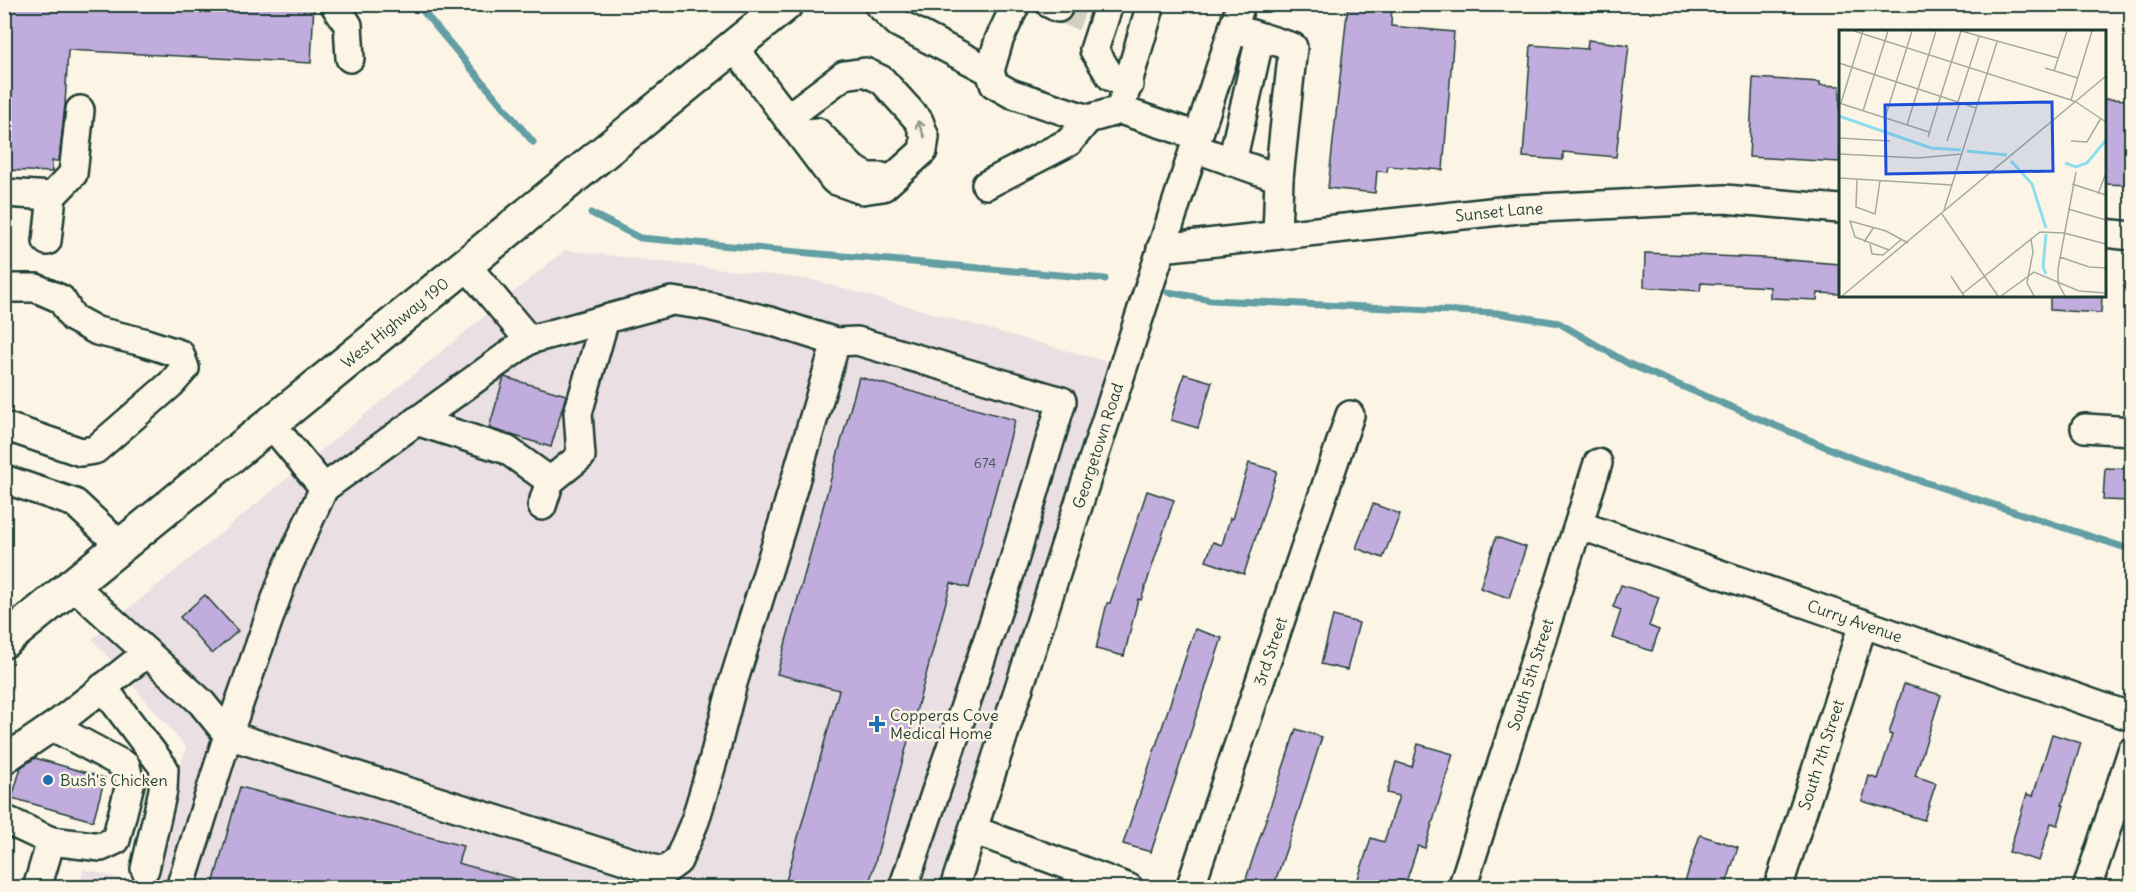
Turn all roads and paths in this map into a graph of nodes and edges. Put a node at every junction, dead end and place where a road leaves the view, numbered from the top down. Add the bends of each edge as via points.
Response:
1 (334, 4) edge
2 (786, 4) edge
3 (878, 4) edge
4 (1016, 4) edge
5 (1151, 4) edge
6 (1098, 15) edge
7 (1237, 16) edge
8 (1260, 37) junction
9 (734, 47) junction
10 (350, 57) dead end
11 (990, 70) junction
12 (1129, 85) junction
13 (80, 110) dead end
14 (1120, 110) junction
15 (1089, 119) junction
16 (793, 126) junction
17 (1196, 142) junction
18 (1232, 162) junction
19 (1280, 178) junction
20 (986, 185) dead end
21 (4, 193) edge
22 (52, 196) junction
23 (1839, 209) edge
24 (2106, 233) edge
25 (1277, 236) junction
26 (2132, 236) edge
27 (47, 240) dead end
28 (1161, 248) junction
29 (466, 265) junction
30 (4, 288) edge
31 (605, 319) junction
32 (529, 340) junction
33 (836, 342) junction
34 (1350, 415) dead end
35 (416, 421) junction
36 (271, 424) junction
37 (4, 426) edge
38 (2085, 428) dead end
39 (2132, 431) edge
40 (1598, 463) dead end
41 (4, 479) edge
42 (550, 481) junction
43 (324, 488) junction
44 (542, 506) dead end
45 (1579, 525) junction
46 (120, 546) junction
47 (73, 585) junction
48 (1863, 624) junction
49 (4, 640) edge
50 (147, 652) junction
51 (103, 687) junction
52 (2132, 717) edge
53 (52, 727) junction
54 (228, 735) junction
55 (2132, 751) edge
56 (4, 760) edge
57 (4, 819) edge
58 (973, 830) junction
59 (51, 841) junction
60 (145, 869) dead end
61 (37, 888) edge
62 (180, 888) edge
63 (903, 888) edge
64 (954, 888) edge
65 (1128, 888) edge
66 (1190, 888) edge
67 (1462, 888) edge
68 (1778, 888) edge
69 (2087, 888) edge

1 - 10 street via 348,25
2 - 9 main road, West Highway 190
3 - 11 street via 898,23
4 - 11 street
5 - 12 street
6 - 12 street via 1094,50 1111,77
7 - 8 street
7 - 17 street, Georgetown Road
8 - 18 street
8 - 19 street via 1293,47
9 - 16 street
9 - 29 main road, West Highway 190
11 - 15 street via 994,84 1010,93
12 - 14 street
13 - 22 street via 73,174
14 - 15 street
14 - 17 street
15 - 20 street via 1069,142
16 -> 16 street via 834,180 862,190 883,187 895,177 923,151 925,137 919,121 882,80 865,72 844,75
17 - 18 street
17 - 28 street, Georgetown Road
18 - 19 street
19 - 25 street
21 - 22 street
22 - 27 street
23 - 25 street, Sunset Lane via 1702,200 1518,209
24 - 26 street
25 - 28 street, Sunset Lane
28 - 58 street, Georgetown Road
29 - 32 street
29 - 36 main road, West Highway 190
30 - 37 street via 36,288 61,299 73,318 97,331 180,354 185,368 95,450 81,452
31 - 32 street
31 - 33 street via 672,301 770,321
31 - 42 street via 578,413 581,456
32 - 35 street
33 - 54 street via 695,821 678,861 663,872
33 - 63 street via 857,341 1062,401 1010,577
34 - 66 street, 3rd Street
35 - 42 street via 507,450
35 - 43 street
36 - 43 street
36 - 46 main road, West Highway 190
38 - 39 street
40 - 45 street, South 5th Street
41 - 46 street via 75,503
42 - 44 street
43 - 54 street via 285,573
45 - 48 street, Curry Avenue
45 - 67 street, South 5th Street
46 - 47 main road, West Highway 190
47 - 49 main road, West Highway 190
47 - 50 street
48 - 52 street, Curry Avenue
48 - 68 street, South 7th Street
50 - 51 street
50 - 54 street via 201,702
51 - 53 street
51 - 60 street via 164,768 163,790
53 - 56 street
53 - 59 street via 126,766 130,784 116,840 101,847
54 - 62 street
55 - 69 street
57 - 59 street
58 - 64 street, Georgetown Road
58 - 65 street
59 - 61 street

